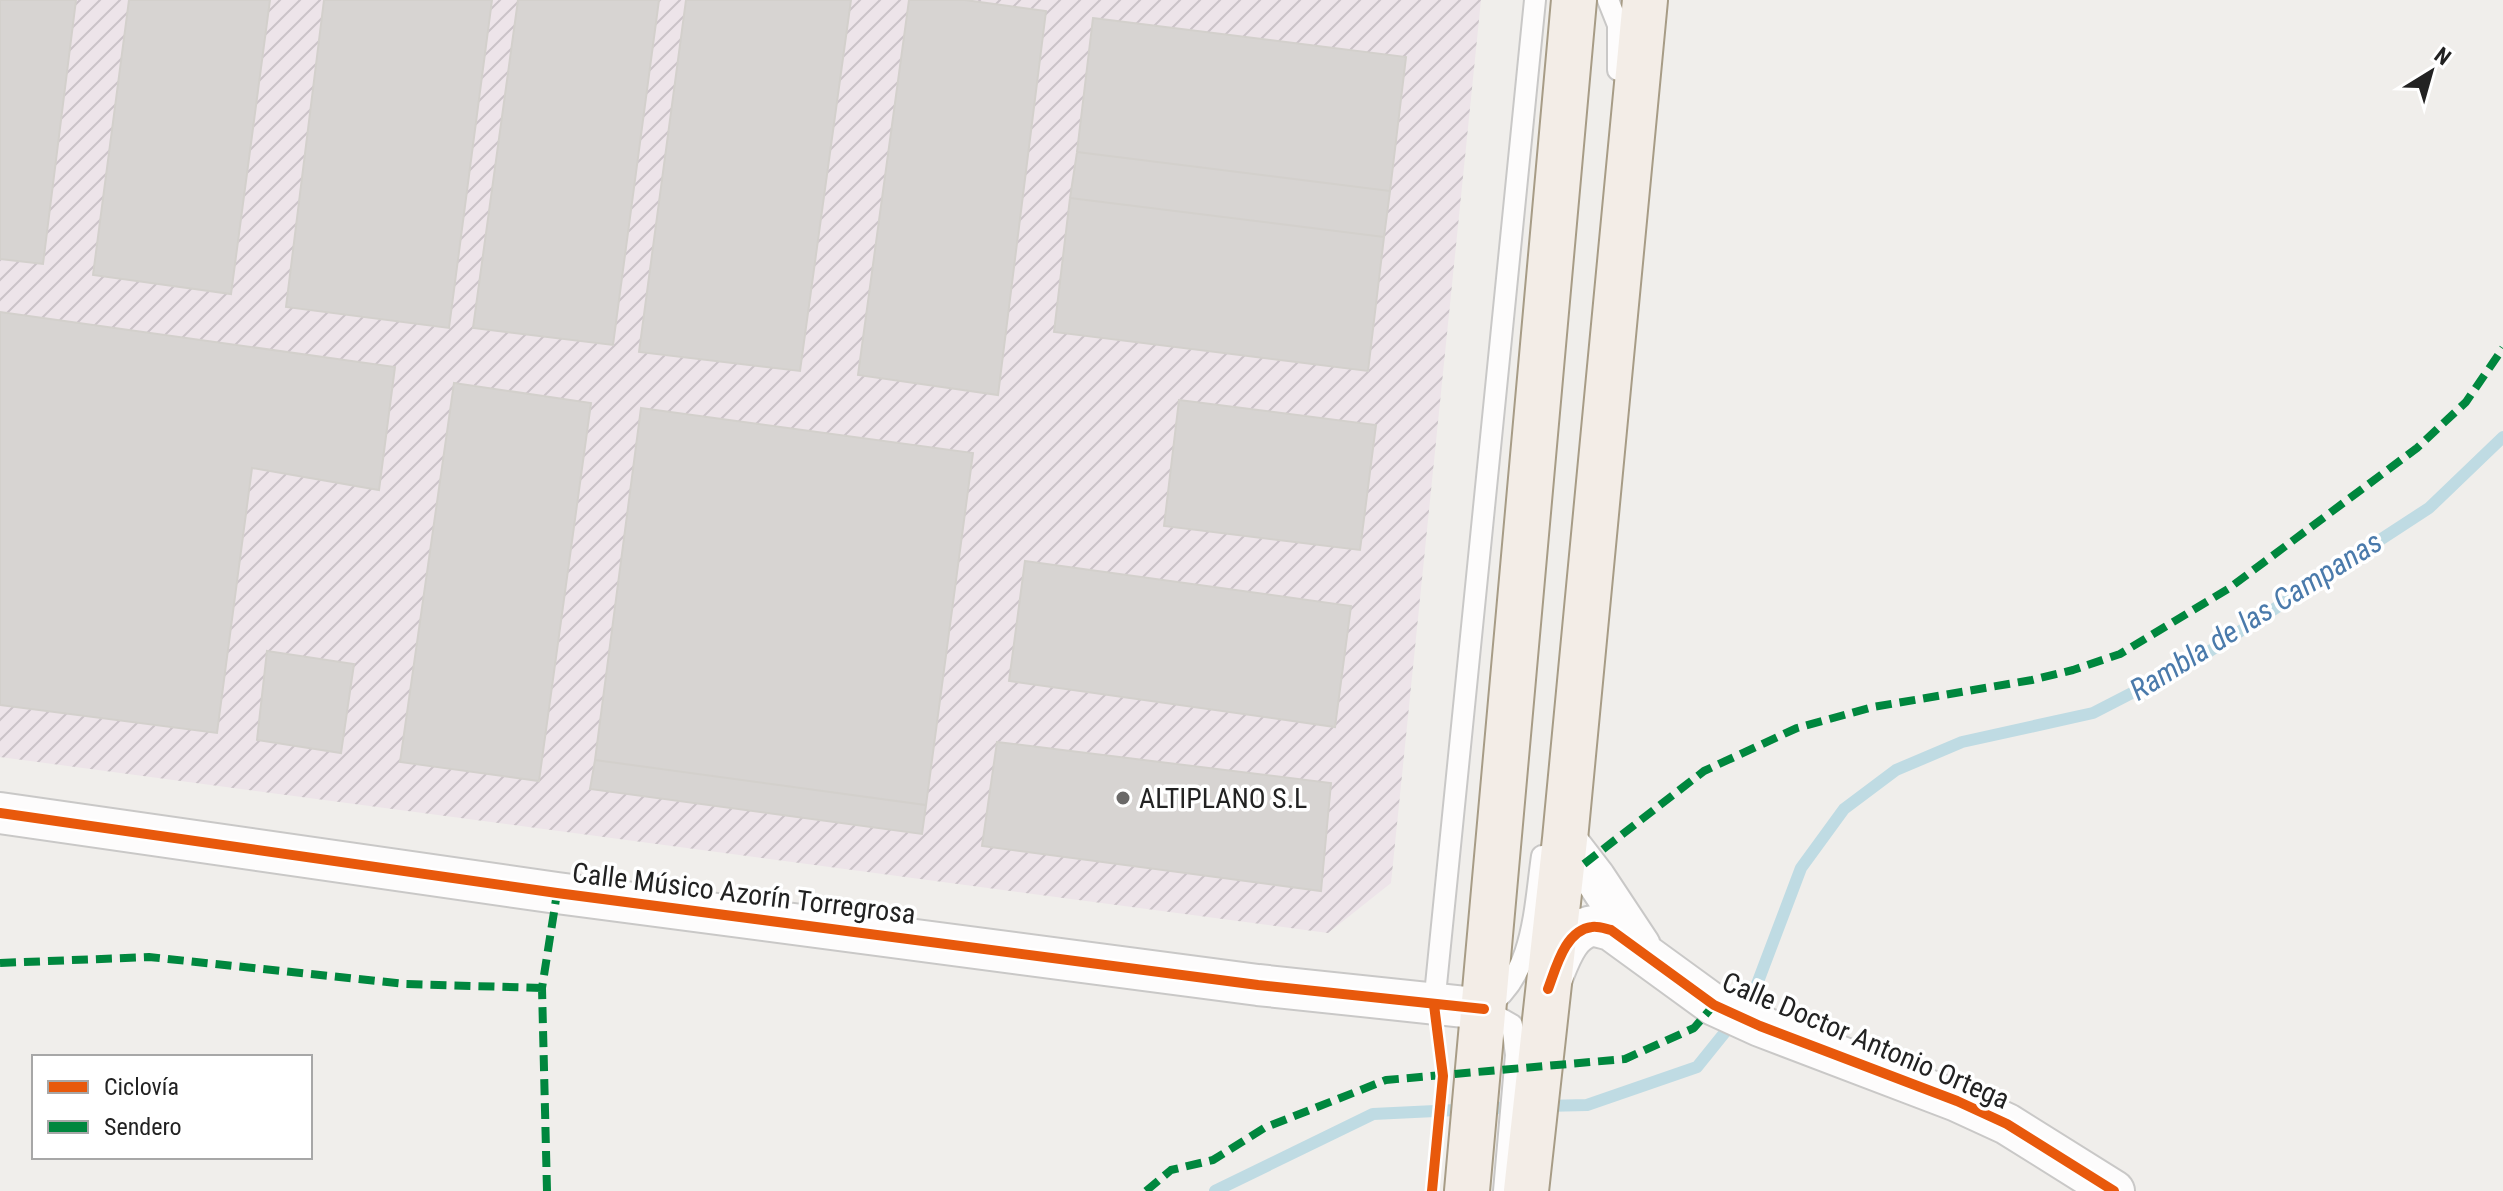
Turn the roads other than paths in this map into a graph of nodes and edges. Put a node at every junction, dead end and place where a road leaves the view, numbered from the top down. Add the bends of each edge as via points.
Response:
1 (1535, 0) edge
2 (1574, 0) edge
3 (1608, 0) edge
4 (1645, 0) edge
5 (1596, 303) dead end
6 (1582, 455) dead end
7 (1593, 540) junction
8 (1566, 621) dead end
9 (1561, 669) dead end
10 (0, 813) edge
11 (1552, 830) junction
12 (1644, 952) junction
13 (1548, 989) junction
14 (1434, 1005) junction
15 (1484, 1009) junction
16 (1467, 1191) edge
17 (1504, 1191) edge
18 (1526, 1191) edge
19 (2114, 1191) edge

1 - 14 lane
2 - 15 main road
3 - 5 lane via 1618,25 1619,57
4 - 7 main road
6 - 7 lane
7 - 8 lane via 1576,571
7 - 11 main road
9 - 11 lane
10 - 14 street, Calle Músico Azorín Torregrosa via 502,885
11 - 12 street via 1595,878
11 - 13 main road
11 - 15 lane via 1530,941 1502,997
12 - 13 street, Calle Doctor Antonio Ortega via 1611,930 1593,926 1565,946
12 - 19 street, Calle Doctor Antonio Ortega via 1714,1005 2007,1124
13 - 18 main road
14 - 15 street, Calle Músico Azorín Torregrosa
15 - 16 main road
15 - 17 lane via 1512,1025 1516,1055

